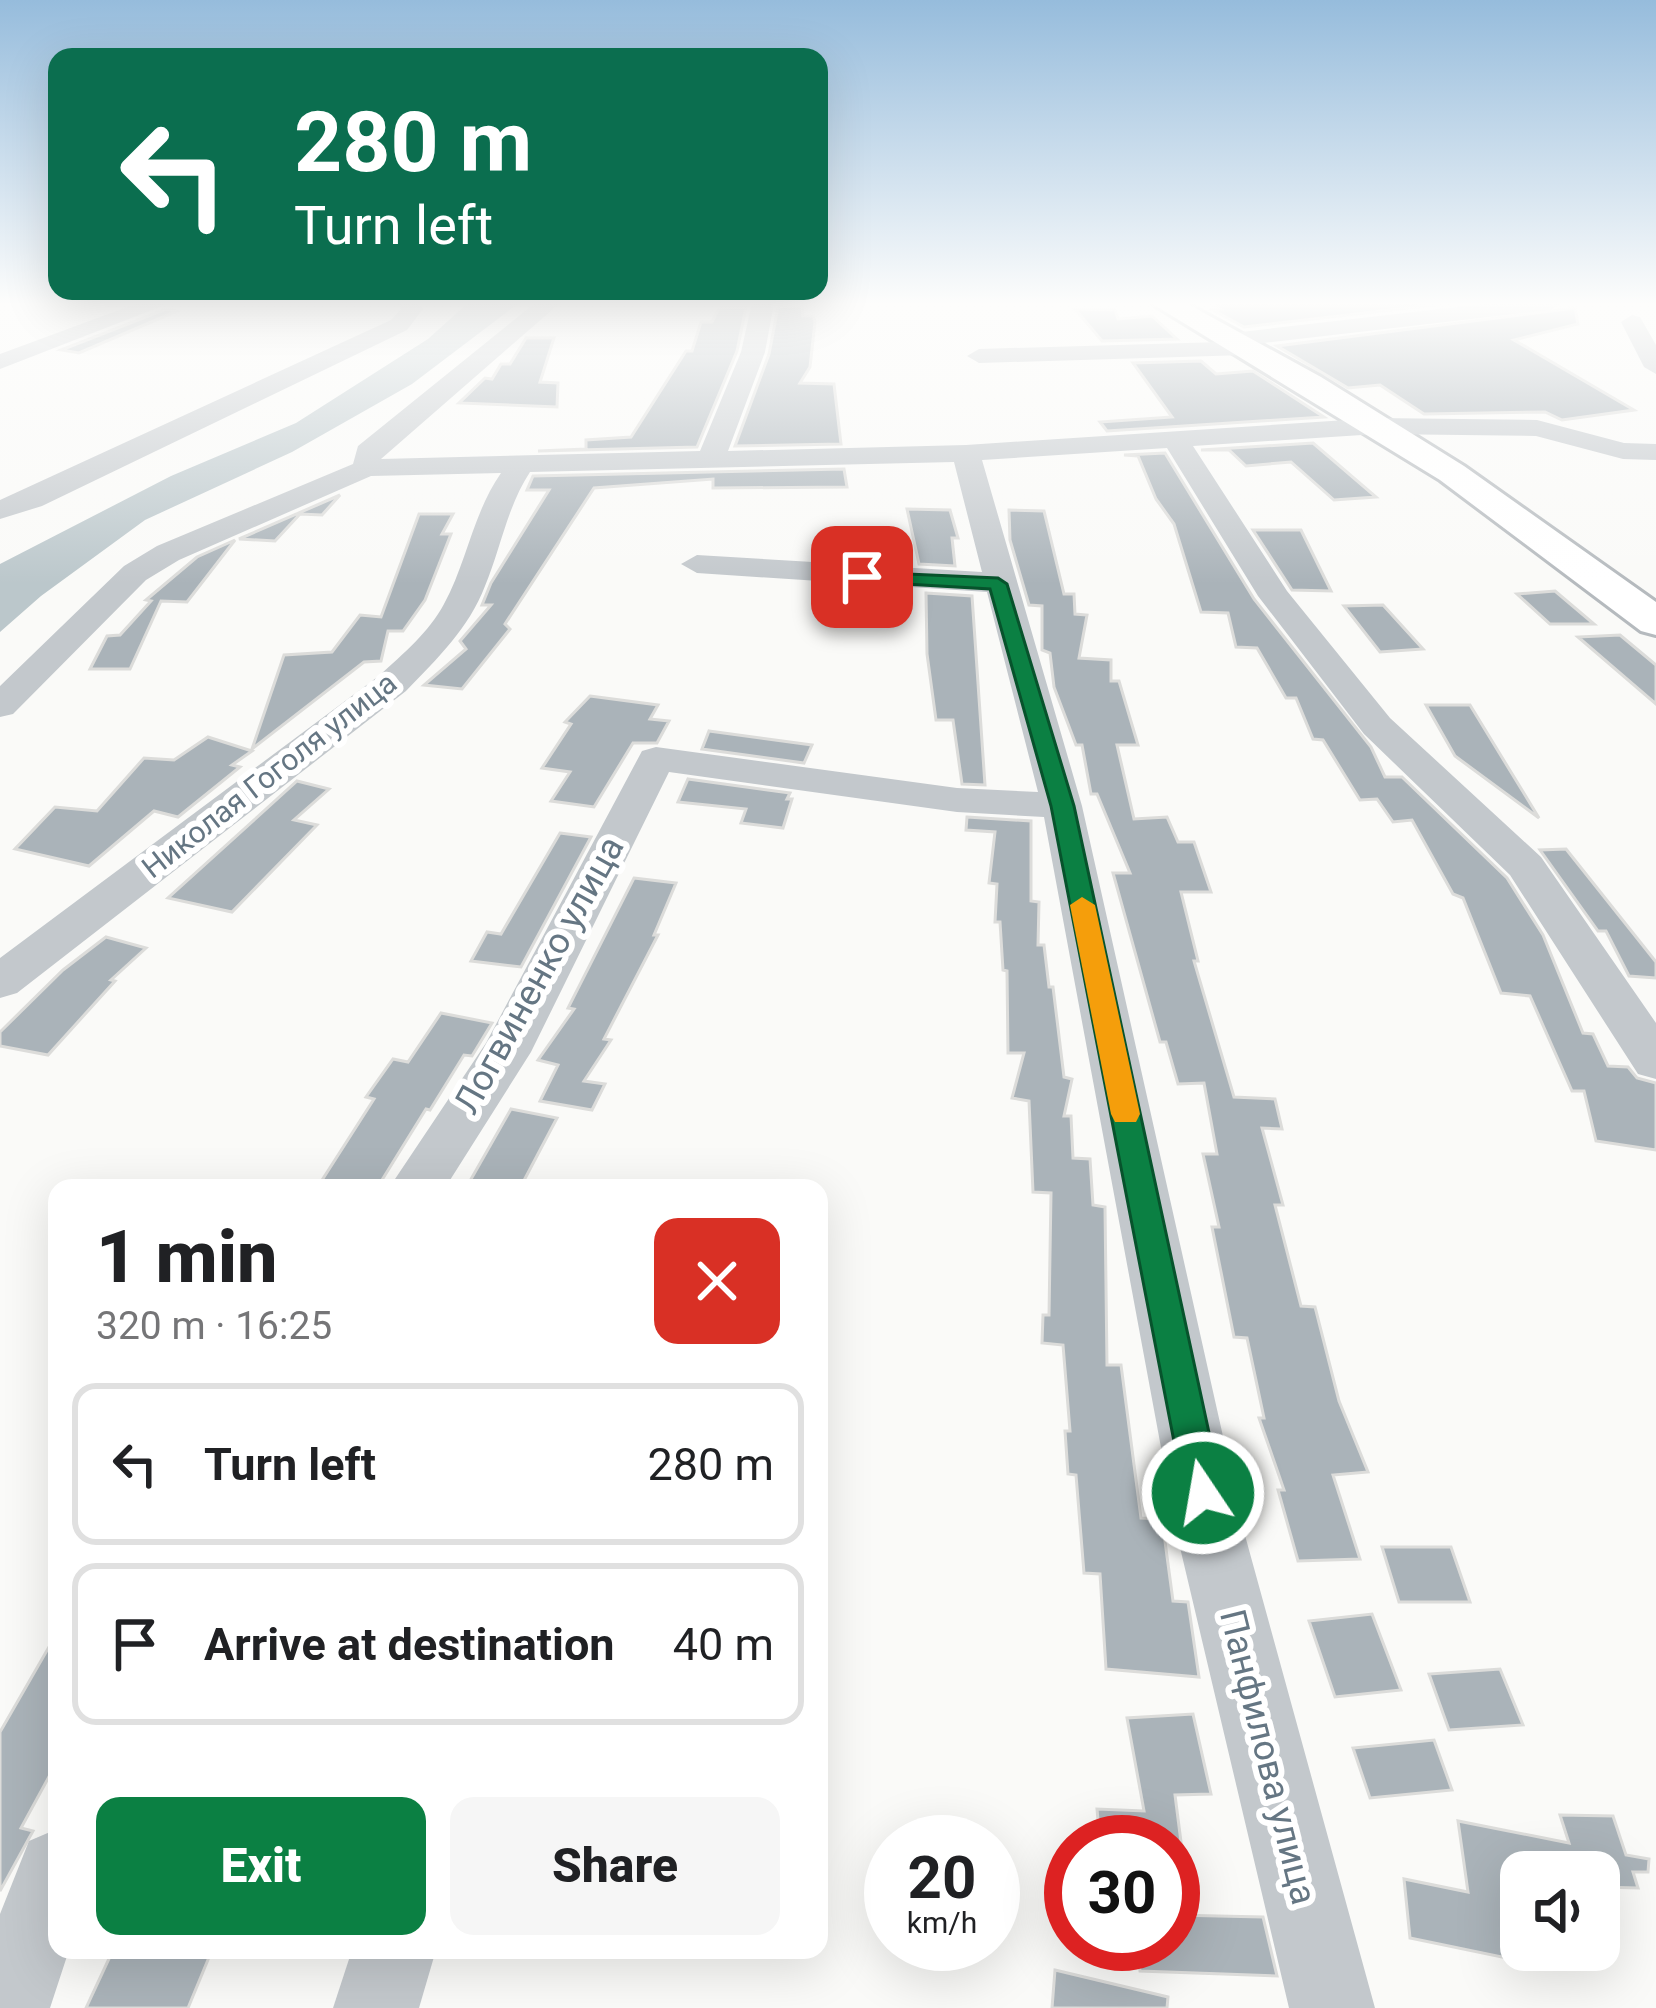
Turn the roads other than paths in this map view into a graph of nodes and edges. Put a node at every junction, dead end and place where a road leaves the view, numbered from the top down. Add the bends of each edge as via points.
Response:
1 (249, 397) edge
2 (435, 397) edge
3 (736, 397) edge
4 (1328, 397) edge
5 (1377, 426) junction
6 (1177, 442) junction
7 (1656, 452) edge
8 (966, 453) junction
9 (712, 459) junction
10 (521, 465) junction
11 (367, 468) junction
12 (0, 510) edge
13 (697, 564) dead end
14 (998, 584) junction
15 (1656, 622) edge
16 (0, 706) edge
17 (1062, 806) junction
18 (0, 982) edge
19 (1656, 1061) edge
20 (422, 1179) edge
21 (48, 1895) edge
22 (391, 1959) edge
23 (8, 2008) edge
24 (376, 2008) edge
25 (1332, 2008) edge

1 - 12 street
2 - 11 street via 368,452
3 - 9 street
4 - 5 main road
5 - 6 street
5 - 7 street via 1537,428
5 - 15 main road
6 - 8 street
6 - 19 street via 1274,596 1377,726 1526,866
8 - 9 street
8 - 14 street, Панфилова улица
9 - 10 street
10 - 11 street
10 - 18 street, Николая Гоголя улица via 502,488 461,604 393,683
11 - 16 street via 135,572
13 - 14 street
14 - 17 street, Панфилова улица
17 - 20 street, Логвиненко улица via 957,800 656,759 506,1052
17 - 25 street, Панфилова улица via 1212,1539
21 - 23 street
22 - 24 street

